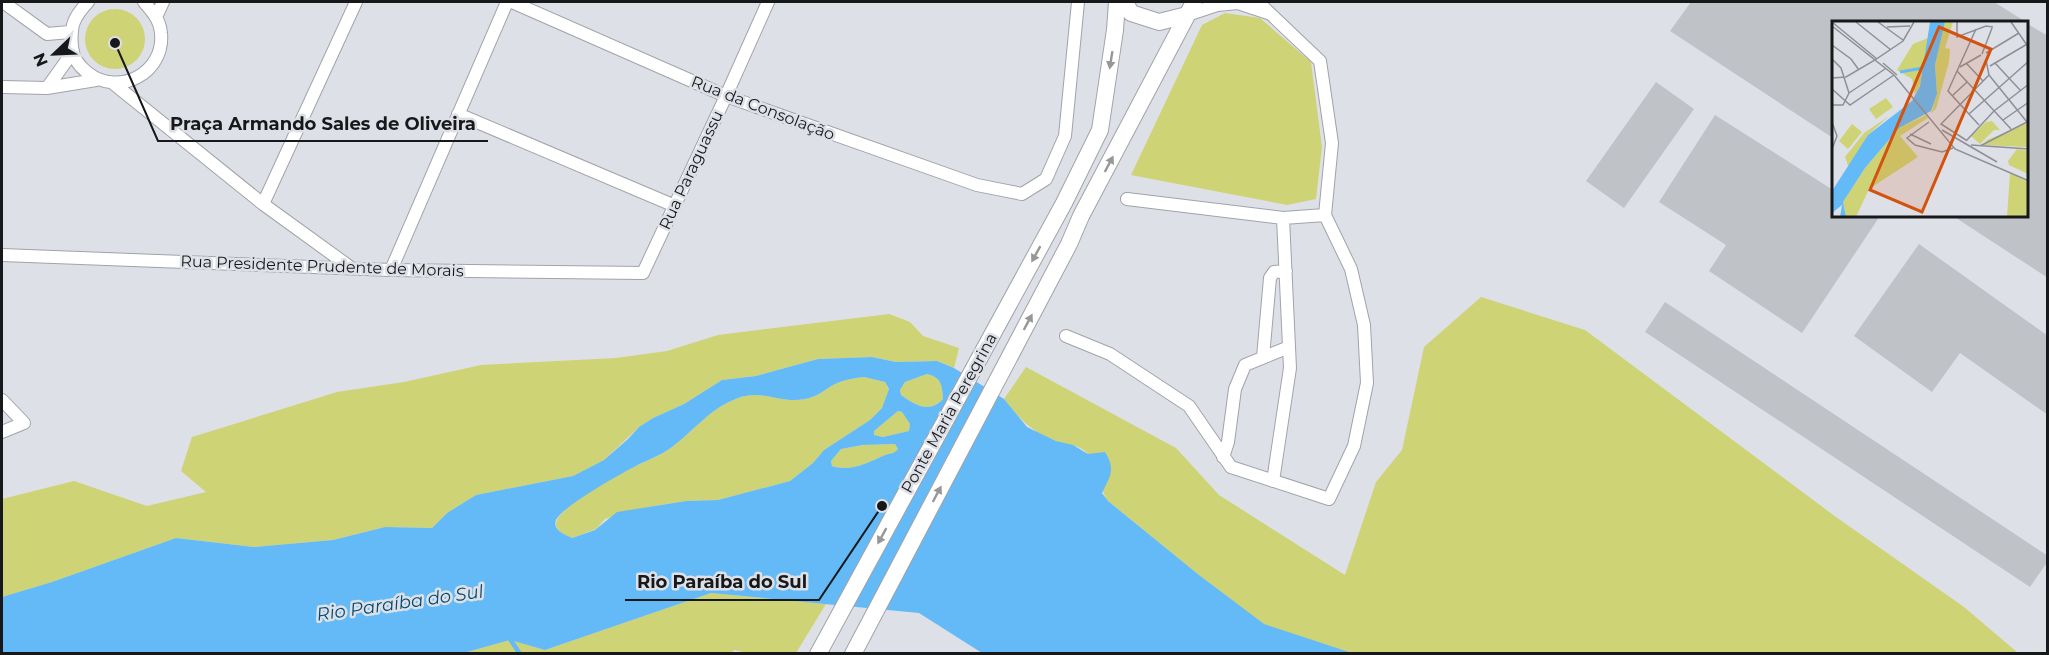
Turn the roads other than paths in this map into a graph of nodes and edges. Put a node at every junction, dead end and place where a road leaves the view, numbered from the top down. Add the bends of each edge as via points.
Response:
1 (3, 2) edge
2 (88, 2) edge
3 (144, 2) edge
4 (163, 2) edge
5 (356, 2) edge
6 (509, 2) edge
7 (768, 2) edge
8 (1078, 2) edge
9 (1118, 2) edge
10 (1125, 2) edge
11 (1258, 2) edge
12 (1190, 8) edge
13 (1269, 13) junction
14 (156, 17) junction
15 (70, 32) junction
16 (72, 52) junction
17 (96, 80) junction
18 (114, 84) junction
19 (2, 87) edge
20 (47, 88) junction
21 (726, 96) junction
22 (459, 114) junction
23 (1128, 199) dead end
24 (263, 204) junction
25 (675, 206) junction
26 (1325, 215) junction
27 (1283, 218) junction
28 (2, 255) edge
29 (350, 267) junction
30 (392, 270) junction
31 (1286, 272) junction
32 (644, 273) joint
33 (1065, 336) dead end
34 (1289, 347) junction
35 (1263, 357) junction
36 (2, 400) edge
37 (2, 432) edge
38 (1223, 457) junction
39 (1273, 481) junction
40 (856, 646) edge
41 (818, 654) edge

1 - 15 street via 47,34
2 - 15 street via 76,15
3 - 14 street
4 - 14 street
5 - 24 street
6 - 21 street, Rua da Consolação
6 - 22 street
7 - 21 street, Rua Paraguassu
8 - 21 street, Rua da Consolação via 1065,136 1046,179 1022,194 977,185
9 -> 41 main road, Ponte Maria Peregrina via 1100,130
10 - 12 main road via 1131,13 1159,22
11 - 13 street
12 - 13 street via 1238,3
40 -> 12 main road, Ponte Maria Peregrina
13 - 26 street via 1320,61 1332,143
14 - 18 street via 162,33 159,53 150,68 134,80
15 - 16 street
16 - 17 street via 81,68
16 - 20 street
17 - 18 street
17 - 20 street
18 - 24 street
19 - 20 street
21 - 25 street, Rua Paraguassu
22 - 25 street
22 - 30 street
23 - 27 street
24 - 29 street
25 - 32 street, Rua Paraguassu
26 - 27 street
26 - 39 street via 1351,269 1364,325 1367,383 1354,446 1329,499
27 - 31 street
28 - 29 street, Rua Presidente Prudente de Morais
29 - 30 street, Rua Presidente Prudente de Morais
30 - 32 street, Rua Presidente Prudente de Morais
31 - 34 street
31 - 35 street via 1274,272 1270,278
33 - 38 street via 1110,354 1189,406
34 - 35 street
34 - 39 street via 1290,368
35 - 38 street via 1245,365 1235,389
36 - 37 street via 24,423
38 - 39 street via 1231,467

